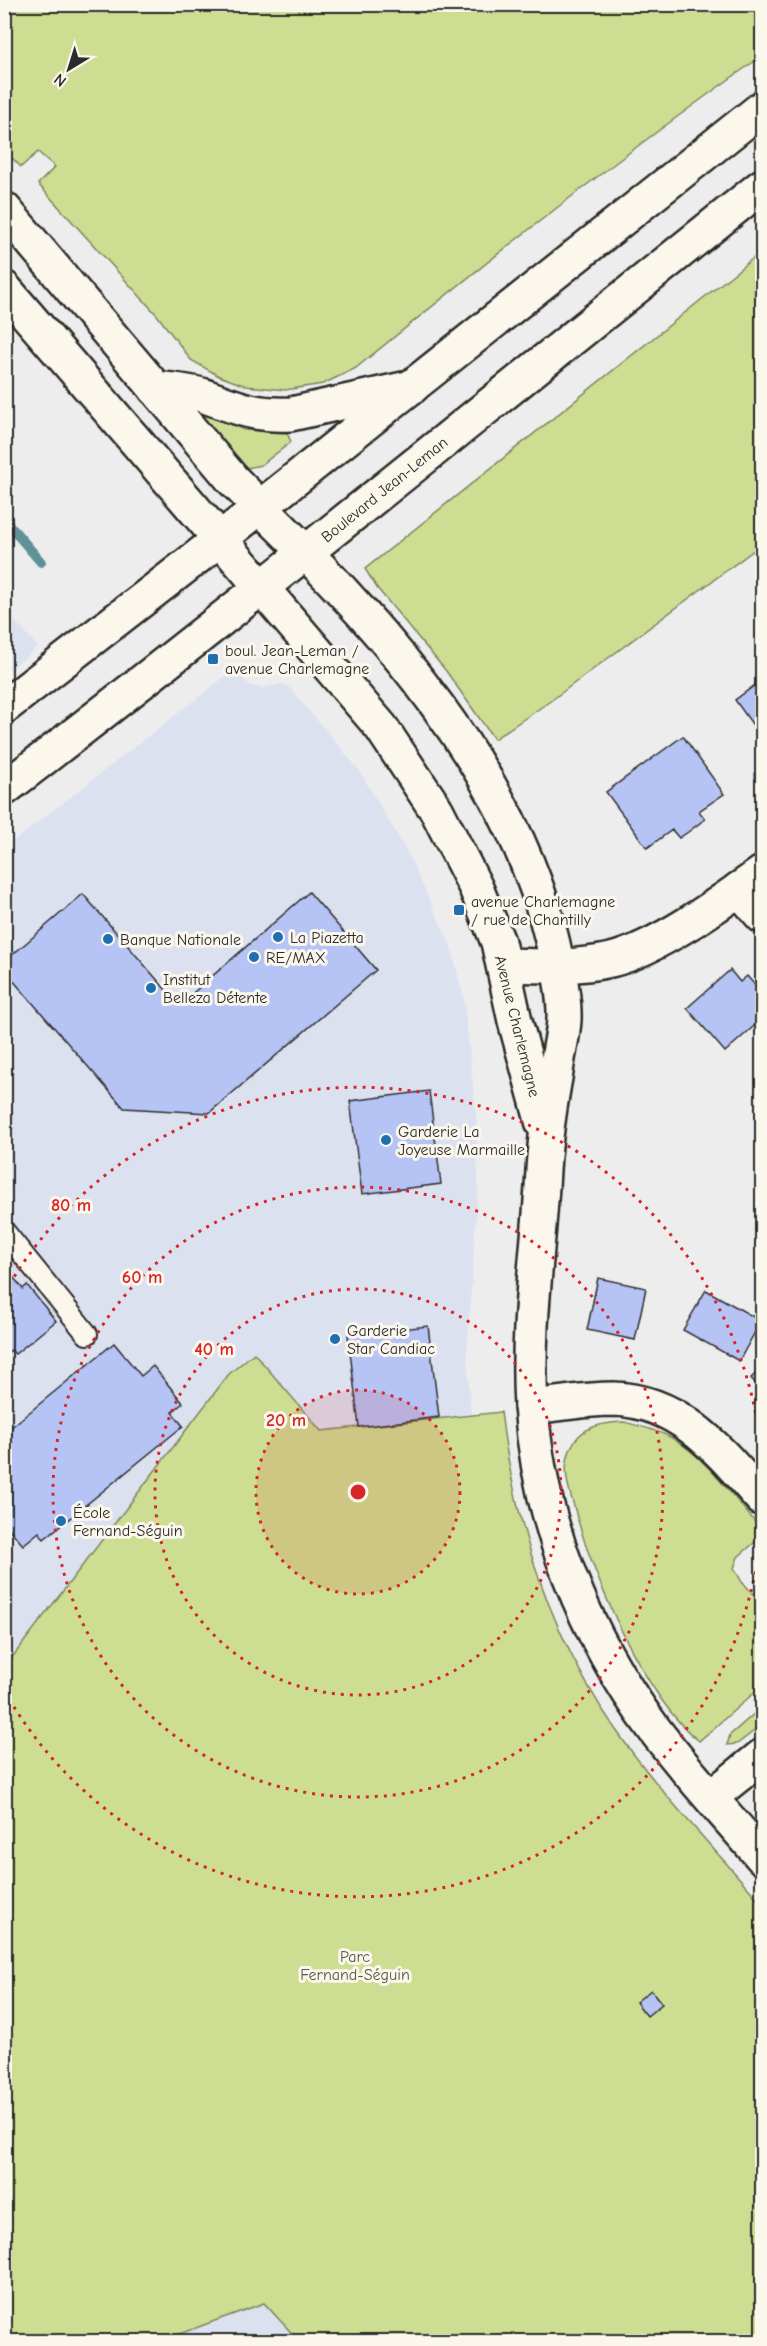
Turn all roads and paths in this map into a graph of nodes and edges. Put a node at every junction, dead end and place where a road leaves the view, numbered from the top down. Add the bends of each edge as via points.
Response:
1 (762, 108) edge
2 (762, 186) edge
3 (4, 209) edge
4 (4, 288) edge
5 (412, 387) junction
6 (155, 388) junction
7 (260, 507) junction
8 (220, 539) junction
9 (306, 552) junction
10 (262, 589) junction
11 (4, 707) edge
12 (4, 789) edge
13 (751, 881) edge
14 (762, 916) edge
15 (505, 965) junction
16 (557, 966) junction
17 (545, 1134) junction
18 (4, 1231) edge
19 (87, 1334) dead end
20 (531, 1407) junction
21 (762, 1499) edge
22 (762, 1756) edge
23 (711, 1797) junction
24 (762, 1857) edge

1 - 5 main road
2 - 9 main road, Boulevard Jean-Leman
3 - 6 main road, Avenue Charlemagne
4 - 8 main road, Avenue Charlemagne
5 - 6 main road via 275,415 242,411 204,396
5 - 7 main road
6 - 7 main road, Avenue Charlemagne
7 - 8 main road
7 - 9 main road, Avenue Charlemagne
8 - 10 main road, Avenue Charlemagne
8 - 11 main road
9 - 10 main road, Boulevard Jean-Leman
9 - 16 main road, Avenue Charlemagne via 415,677 482,772 541,902
10 - 12 main road, Boulevard Jean-Leman
10 - 15 main road, Avenue Charlemagne via 366,708 407,763 437,811 476,888
13 - 14 main road
13 - 16 main road via 632,954
15 - 16 main road
15 - 17 main road, Avenue Charlemagne via 514,1021
16 - 17 main road, Avenue Charlemagne via 564,1021
17 - 20 main road, Avenue Charlemagne via 531,1330
18 - 19 lane
20 - 21 main road via 611,1399 653,1405 695,1428
20 - 23 main road, Avenue Charlemagne via 553,1526 585,1611 626,1689
22 - 23 main road
23 - 24 main road, Avenue Charlemagne

